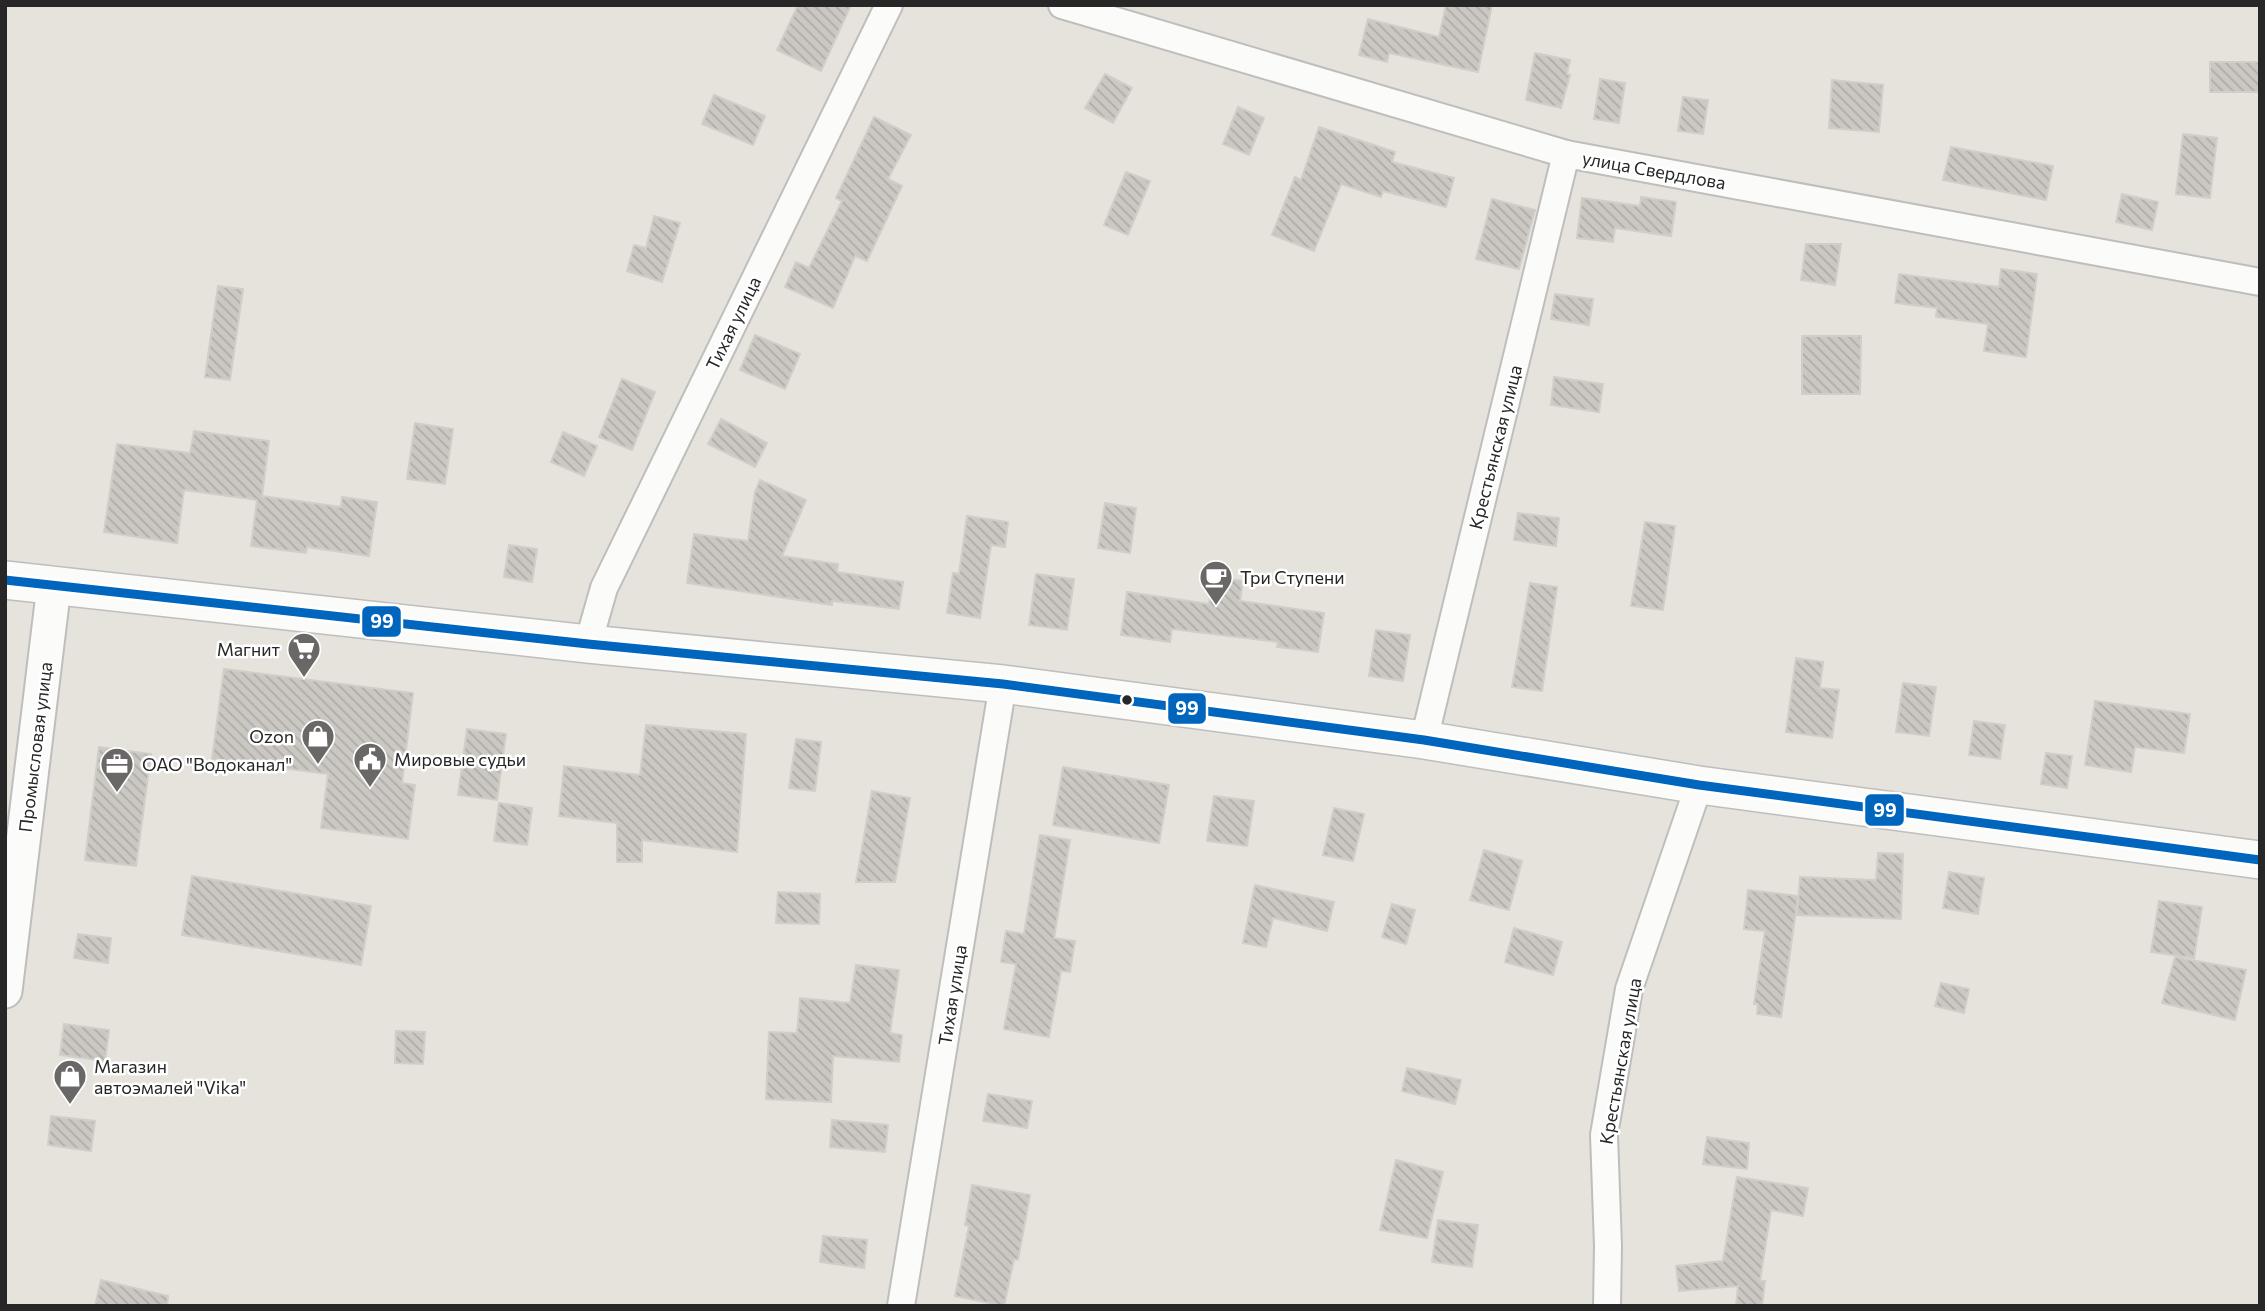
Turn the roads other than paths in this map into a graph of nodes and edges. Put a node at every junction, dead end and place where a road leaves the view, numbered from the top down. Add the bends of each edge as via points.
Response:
1 (888, 5) edge
2 (1062, 5) edge
3 (1566, 154) junction
4 (2260, 282) edge
5 (5, 580) edge
6 (54, 586) junction
7 (588, 644) junction
8 (1003, 684) junction
9 (1424, 740) junction
10 (1699, 785) junction
11 (2260, 860) edge
12 (5, 991) edge
13 (901, 1306) edge
14 (1607, 1306) edge

1 - 7 street, Тихая улица via 604,588
2 - 3 street, улица Свердлова
3 - 4 street, улица Свердлова
3 - 9 street, Крестьянская улица
5 - 6 main road
6 - 7 main road
6 - 12 street, Промысловая улица
7 - 8 main road
8 - 9 main road
8 - 13 street, Тихая улица
9 - 10 main road
10 - 11 main road
10 - 14 street, Крестьянская улица via 1629,989 1604,1135

